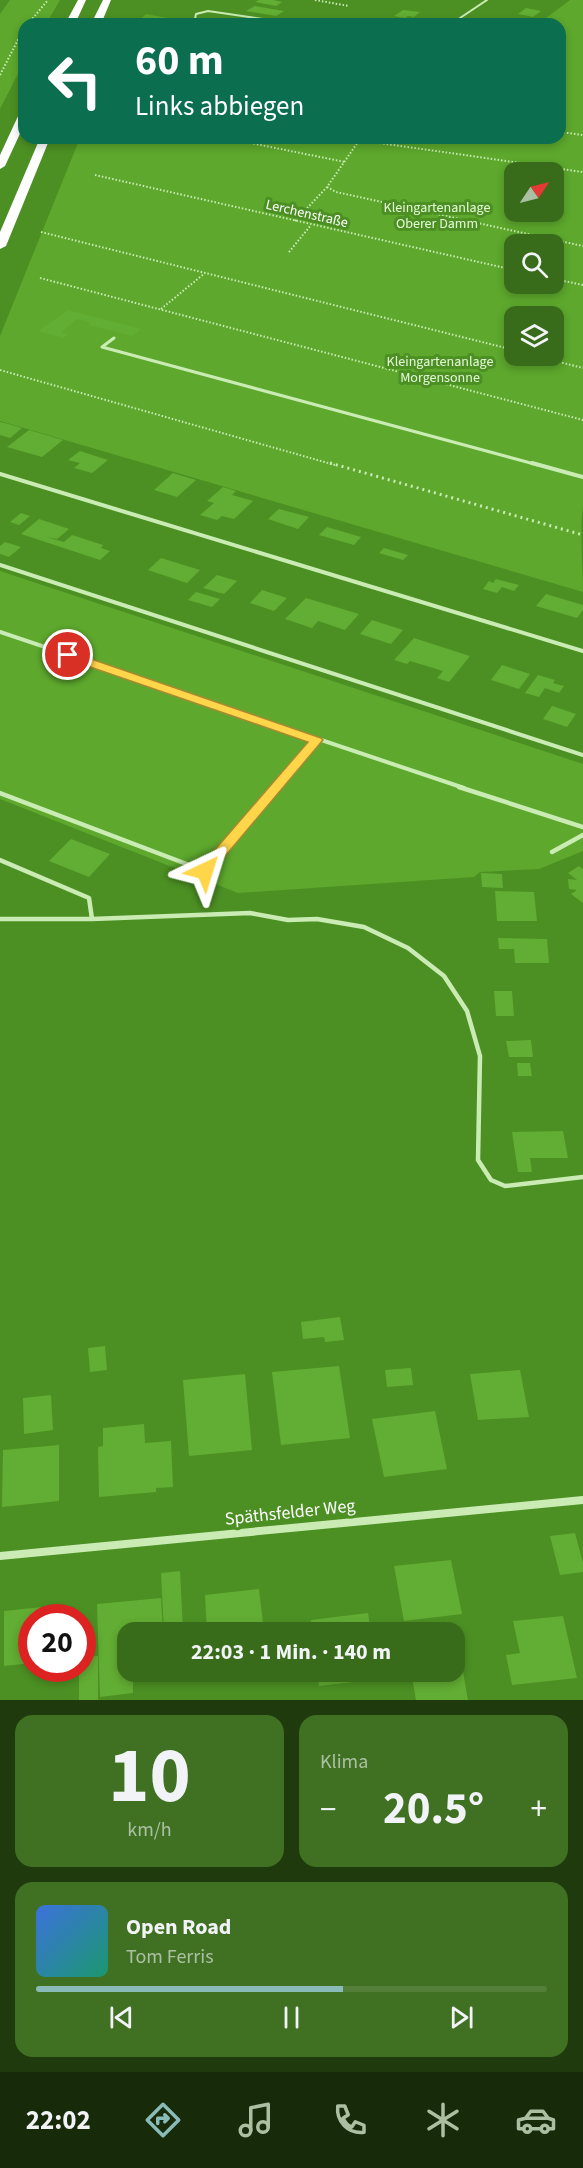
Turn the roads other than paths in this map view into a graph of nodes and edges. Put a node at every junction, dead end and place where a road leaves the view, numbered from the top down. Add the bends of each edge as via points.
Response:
1 (82, 0) edge
2 (107, 0) edge
3 (487, 0) edge
4 (73, 18) edge
5 (99, 18) edge
6 (195, 18) edge
7 (256, 18) edge
8 (461, 18) edge
9 (18, 127) edge
10 (42, 144) edge
11 (0, 166) edge
12 (0, 246) edge
13 (114, 338) dead end
14 (0, 474) edge
15 (583, 477) edge
16 (0, 565) edge
17 (0, 632) edge
18 (583, 651) edge
19 (316, 740) junction
20 (583, 755) edge
21 (0, 793) edge
22 (583, 827) edge
23 (583, 835) edge
24 (552, 852) dead end
25 (0, 860) edge
26 (0, 919) edge
27 (92, 919) junction
28 (583, 1177) edge
29 (583, 1500) edge
30 (0, 1556) edge

1 - 4 highway
2 - 5 highway
3 - 8 lane
6 - 7 lane via 196,14 208,11
9 - 11 highway
10 - 12 highway
13 - 15 lane via 102,347
14 - 18 lane
16 - 20 lane
17 - 19 lane
19 - 21 lane via 205,871
19 - 22 lane
23 - 24 lane
25 - 27 lane via 88,898
26 - 27 lane
27 - 28 lane via 250,913 288,920 317,919 364,927 408,948 444,976 467,1011 480,1056 478,1160 491,1180 506,1186
29 - 30 street, Späthsfelder Weg

